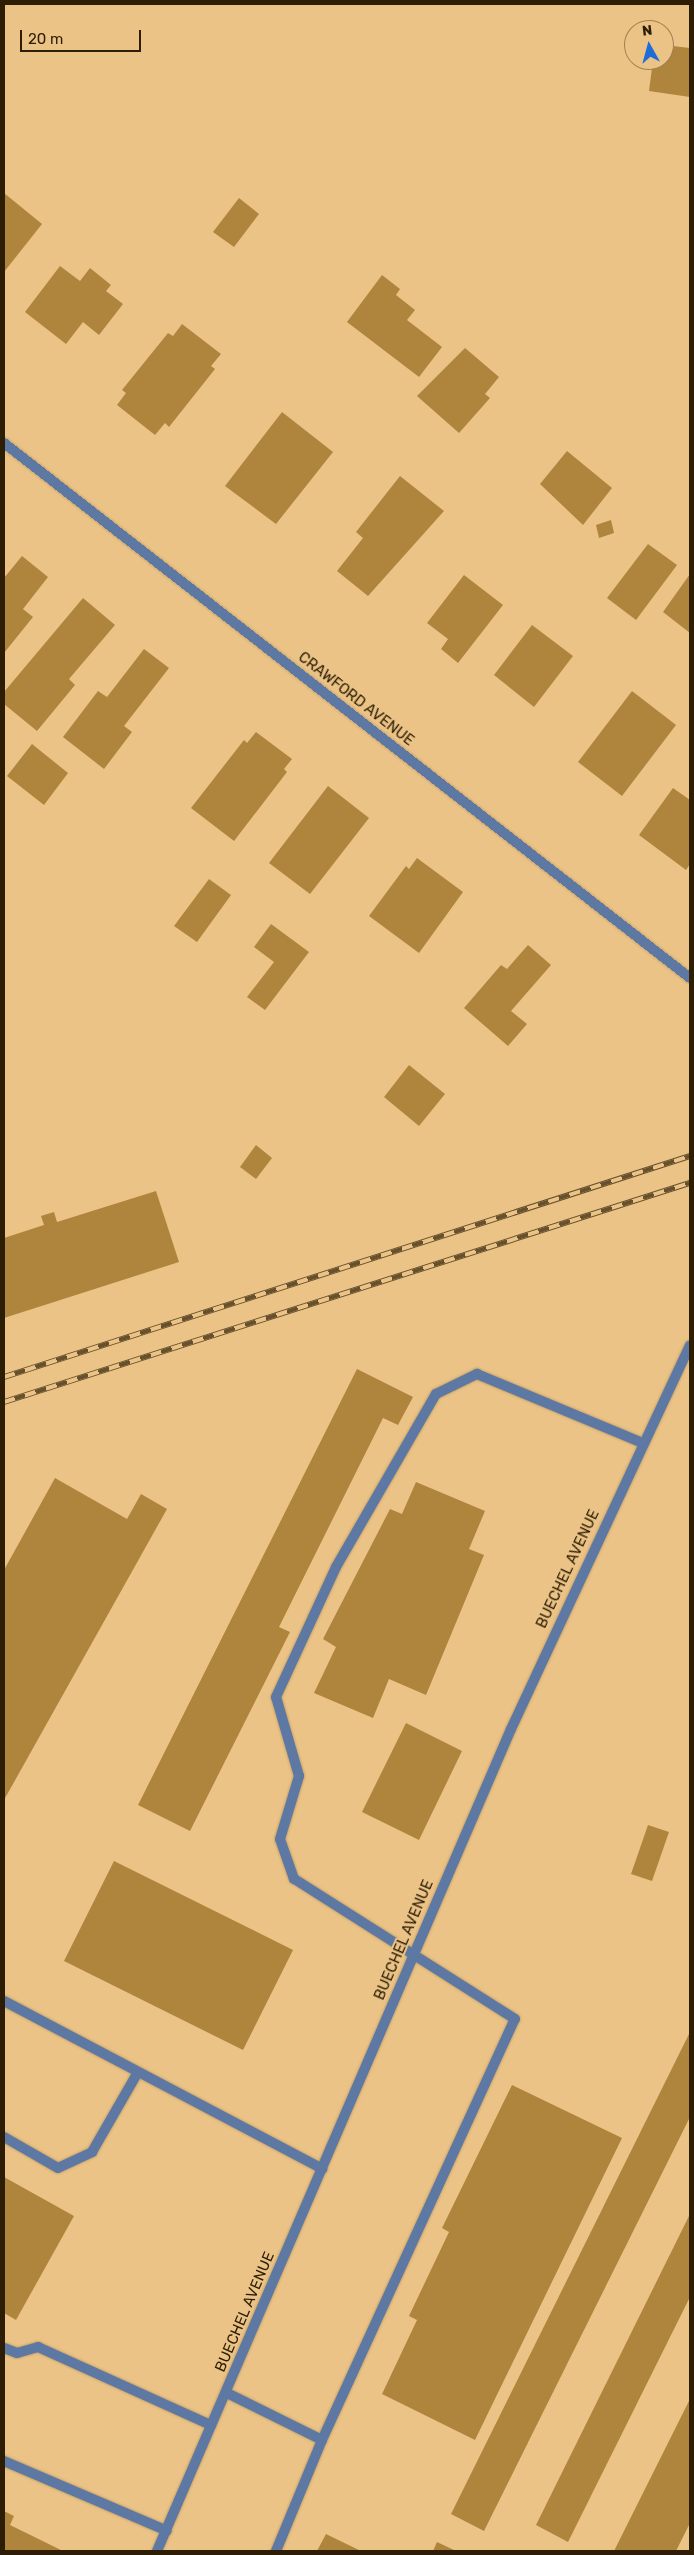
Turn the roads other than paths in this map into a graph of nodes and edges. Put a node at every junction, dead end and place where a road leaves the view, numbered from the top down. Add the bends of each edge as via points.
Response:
1 (4, 443) edge
2 (690, 978) edge
3 (690, 1346) edge
4 (643, 1444) junction
5 (412, 1957) junction
6 (4, 2001) edge
7 (138, 2072) junction
8 (4, 2137) edge
9 (322, 2169) junction
10 (4, 2348) edge
11 (227, 2393) junction
12 (211, 2425) junction
13 (322, 2440) junction
14 (4, 2461) edge
15 (166, 2531) junction
16 (158, 2551) edge
17 (276, 2551) edge

1 - 2 street, CRAWFORD AVENUE
3 - 4 street, BUECHEL AVENUE
4 - 5 street, BUECHEL AVENUE via 511,1729
4 - 5 street via 477,1374 436,1394 336,1567 276,1697 299,1776 280,1839 294,1879
5 - 9 street, BUECHEL AVENUE
5 - 13 street via 515,2019
6 - 7 street
7 - 8 street via 92,2152 58,2168
7 - 9 street
9 - 11 street, BUECHEL AVENUE
10 - 12 street via 17,2353 38,2347
11 - 12 street, BUECHEL AVENUE
11 - 13 street
12 - 15 street, BUECHEL AVENUE
13 - 17 street
14 - 15 street
15 - 16 street, BUECHEL AVENUE

